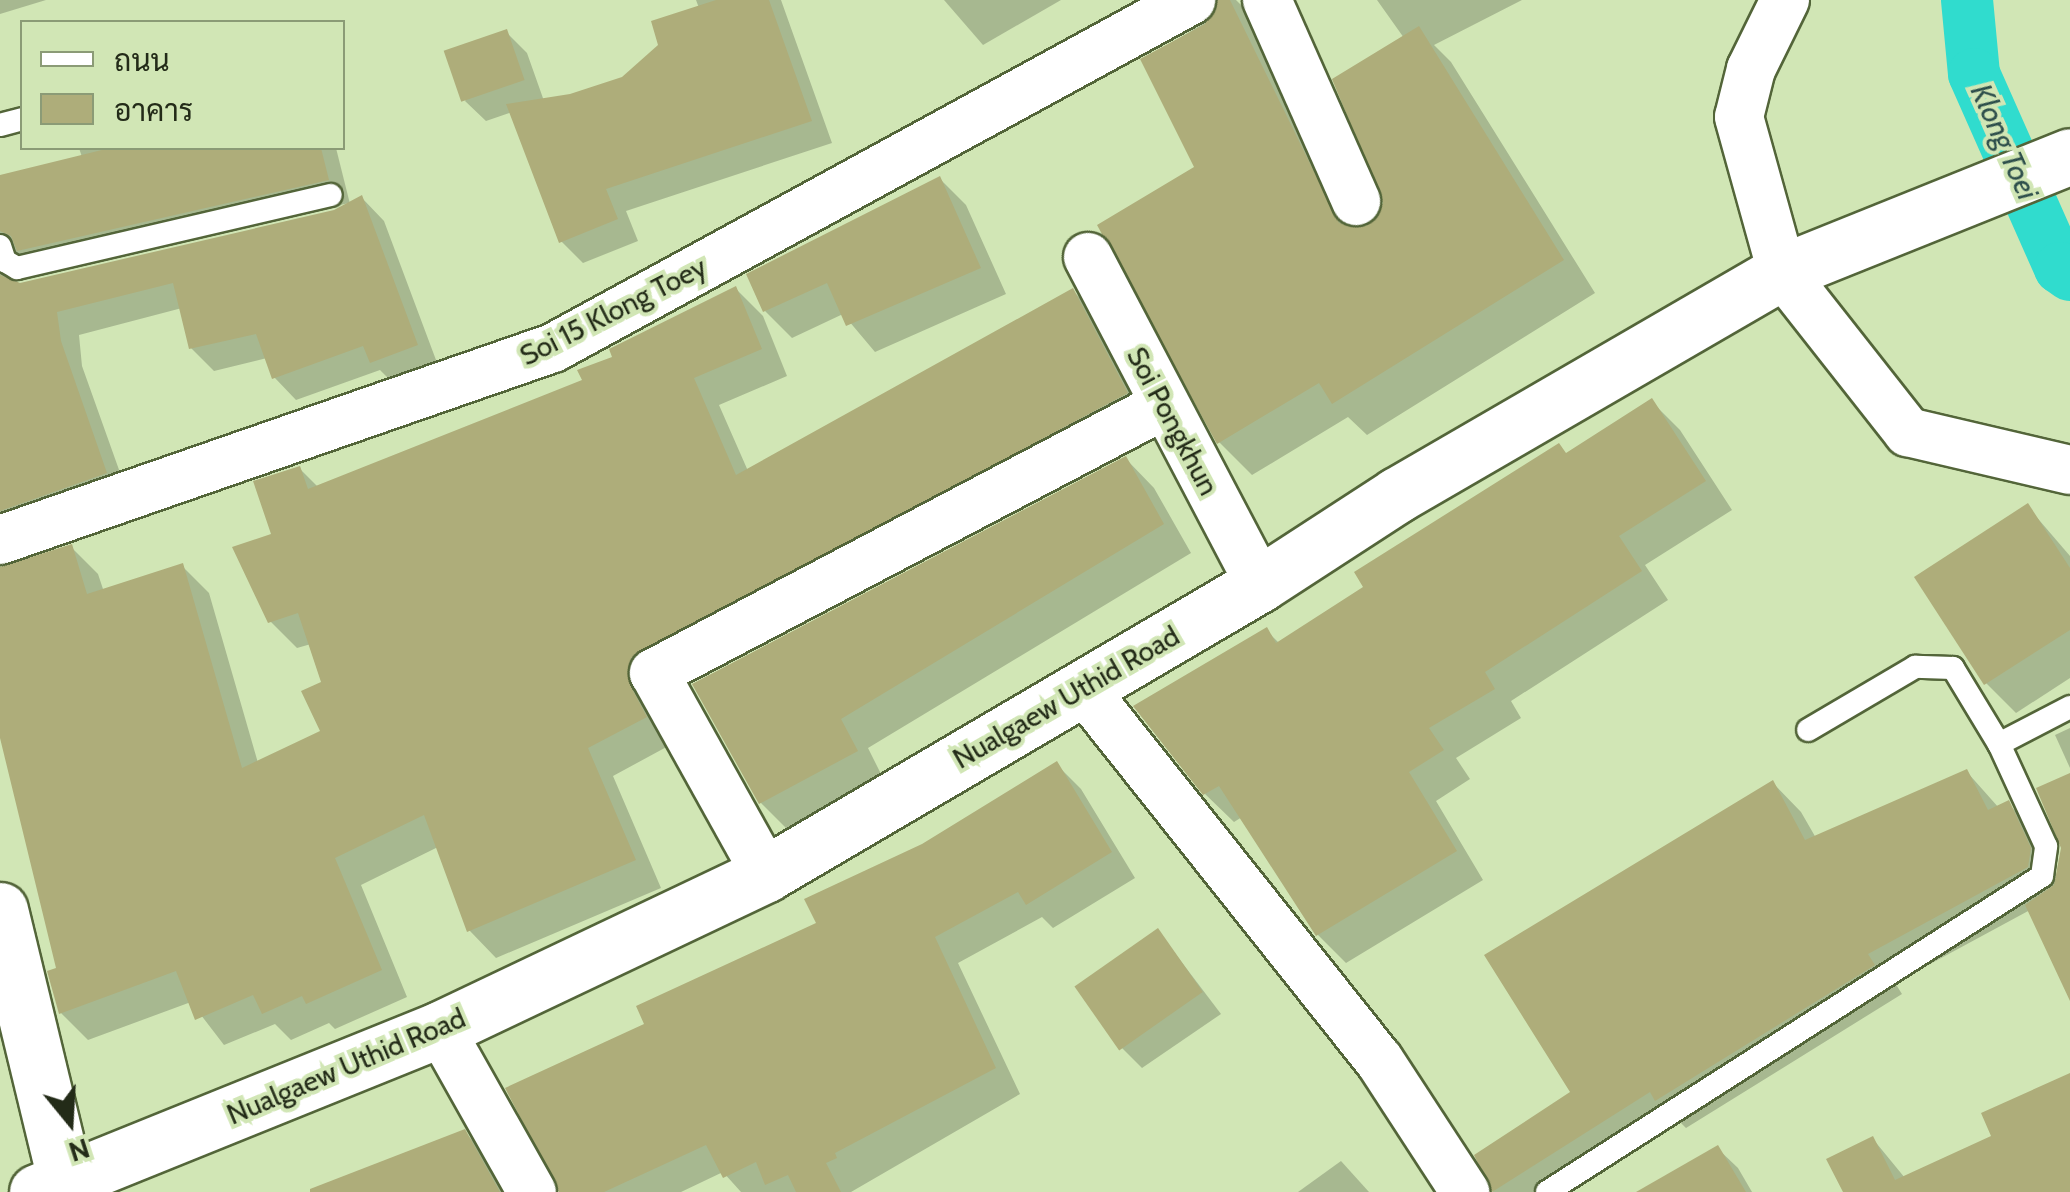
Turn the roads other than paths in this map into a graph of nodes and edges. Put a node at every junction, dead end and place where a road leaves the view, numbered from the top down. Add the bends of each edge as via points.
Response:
1 (1191, 0) edge
2 (1267, 0) edge
3 (1785, 0) edge
4 (2070, 156) edge
5 (331, 196) dead end
6 (1356, 201) dead end
7 (0, 246) edge
8 (1088, 257) dead end
9 (1782, 272) junction
10 (1164, 406) junction
11 (2070, 470) edge
12 (0, 540) edge
13 (1260, 584) junction
14 (1082, 687) junction
15 (2070, 707) edge
16 (1808, 730) dead end
17 (2000, 744) junction
18 (766, 874) junction
19 (0, 910) edge
20 (440, 1029) junction
21 (56, 1189) edge
22 (532, 1192) edge
23 (1465, 1192) edge
24 (1547, 1192) edge

1 - 12 street, Soi 15 Klong Toey via 553,348
2 - 6 street
3 - 9 street via 1751,69 1739,117
4 - 9 street, Nualgaew Uthid Road
5 - 7 lane via 17,268 4,260
8 - 10 street, Soi Pongkhun
9 - 11 street via 1908,432
9 - 13 street, Nualgaew Uthid Road via 1397,494
10 - 13 street, Soi Pongkhun
10 - 18 street via 654,673
13 - 14 street, Nualgaew Uthid Road
14 - 18 street, Nualgaew Uthid Road
14 - 23 street via 1379,1060
15 - 17 lane
16 - 17 lane via 1914,666 1941,663 1960,678
17 - 24 lane via 2046,846 2042,876
18 - 20 street, Nualgaew Uthid Road
19 - 21 street
20 - 21 street, Nualgaew Uthid Road
20 - 22 street

